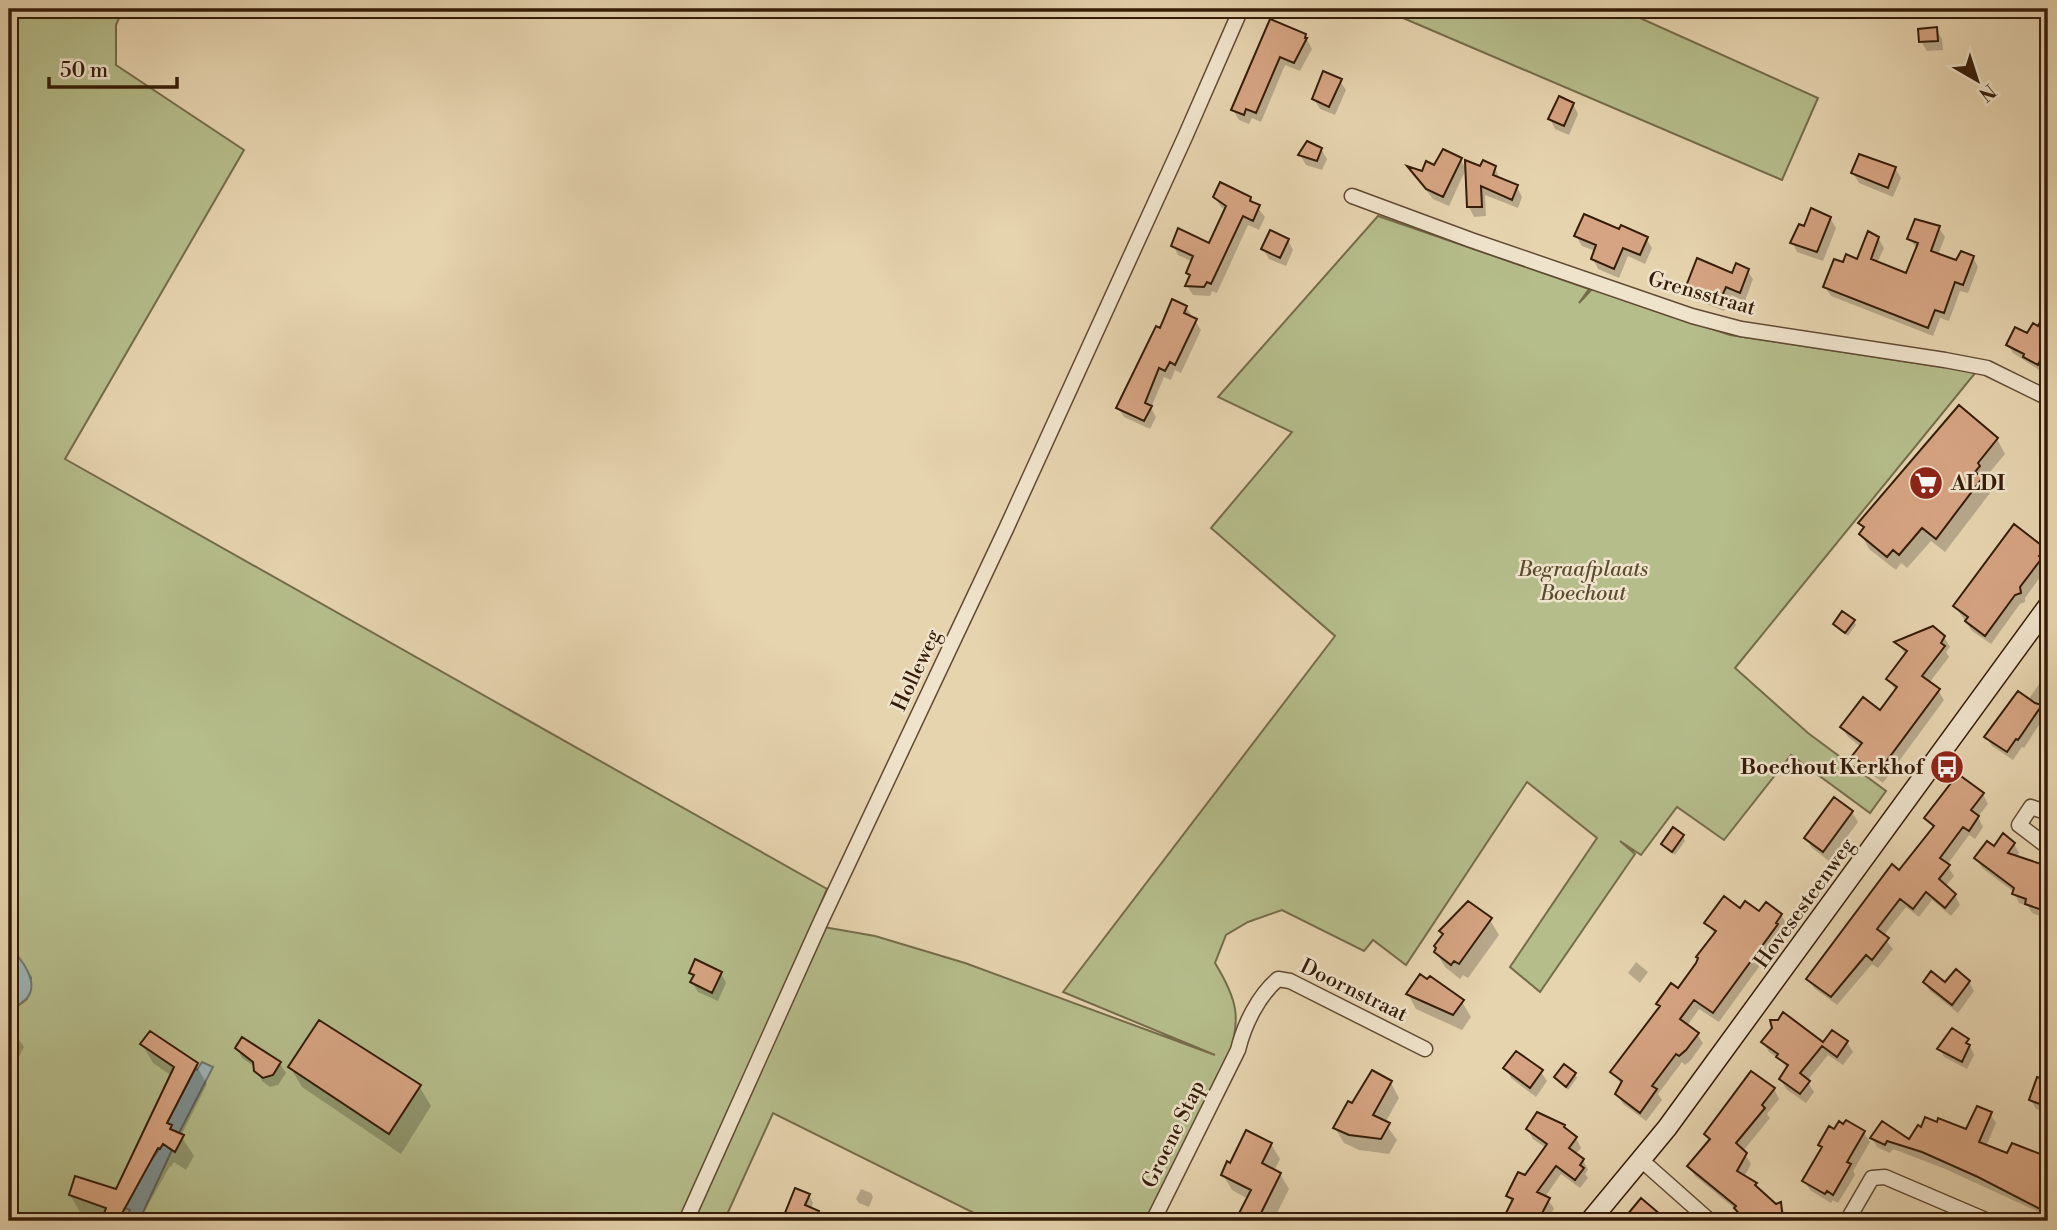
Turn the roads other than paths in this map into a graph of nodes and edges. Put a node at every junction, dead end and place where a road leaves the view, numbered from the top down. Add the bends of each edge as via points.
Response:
1 (1241, 9) edge
2 (2041, 9) edge
3 (2048, 17) edge
4 (1352, 196) dead end
5 (2048, 398) edge
6 (2048, 606) edge
7 (2048, 813) edge
8 (2048, 847) edge
9 (1425, 1049) dead end
10 (1231, 1065) joint
11 (1640, 1160) junction
12 (686, 1221) edge
13 (1153, 1221) edge
14 (1590, 1221) edge
15 (1710, 1221) edge
16 (1847, 1221) edge
17 (1987, 1221) edge

1 - 12 street, Holleweg
2 - 3 street
4 - 5 street, Grensstraat via 1692,316 1741,329 1987,368
6 - 11 street, Hovesesteenweg
7 - 8 street via 2031,807 2019,825
9 - 10 street, Doornstraat via 1278,979 1244,1028
10 - 13 street, Groene Stap
11 - 14 street, Hovesesteenweg
11 - 15 street
16 - 17 street via 1871,1178 1885,1177

